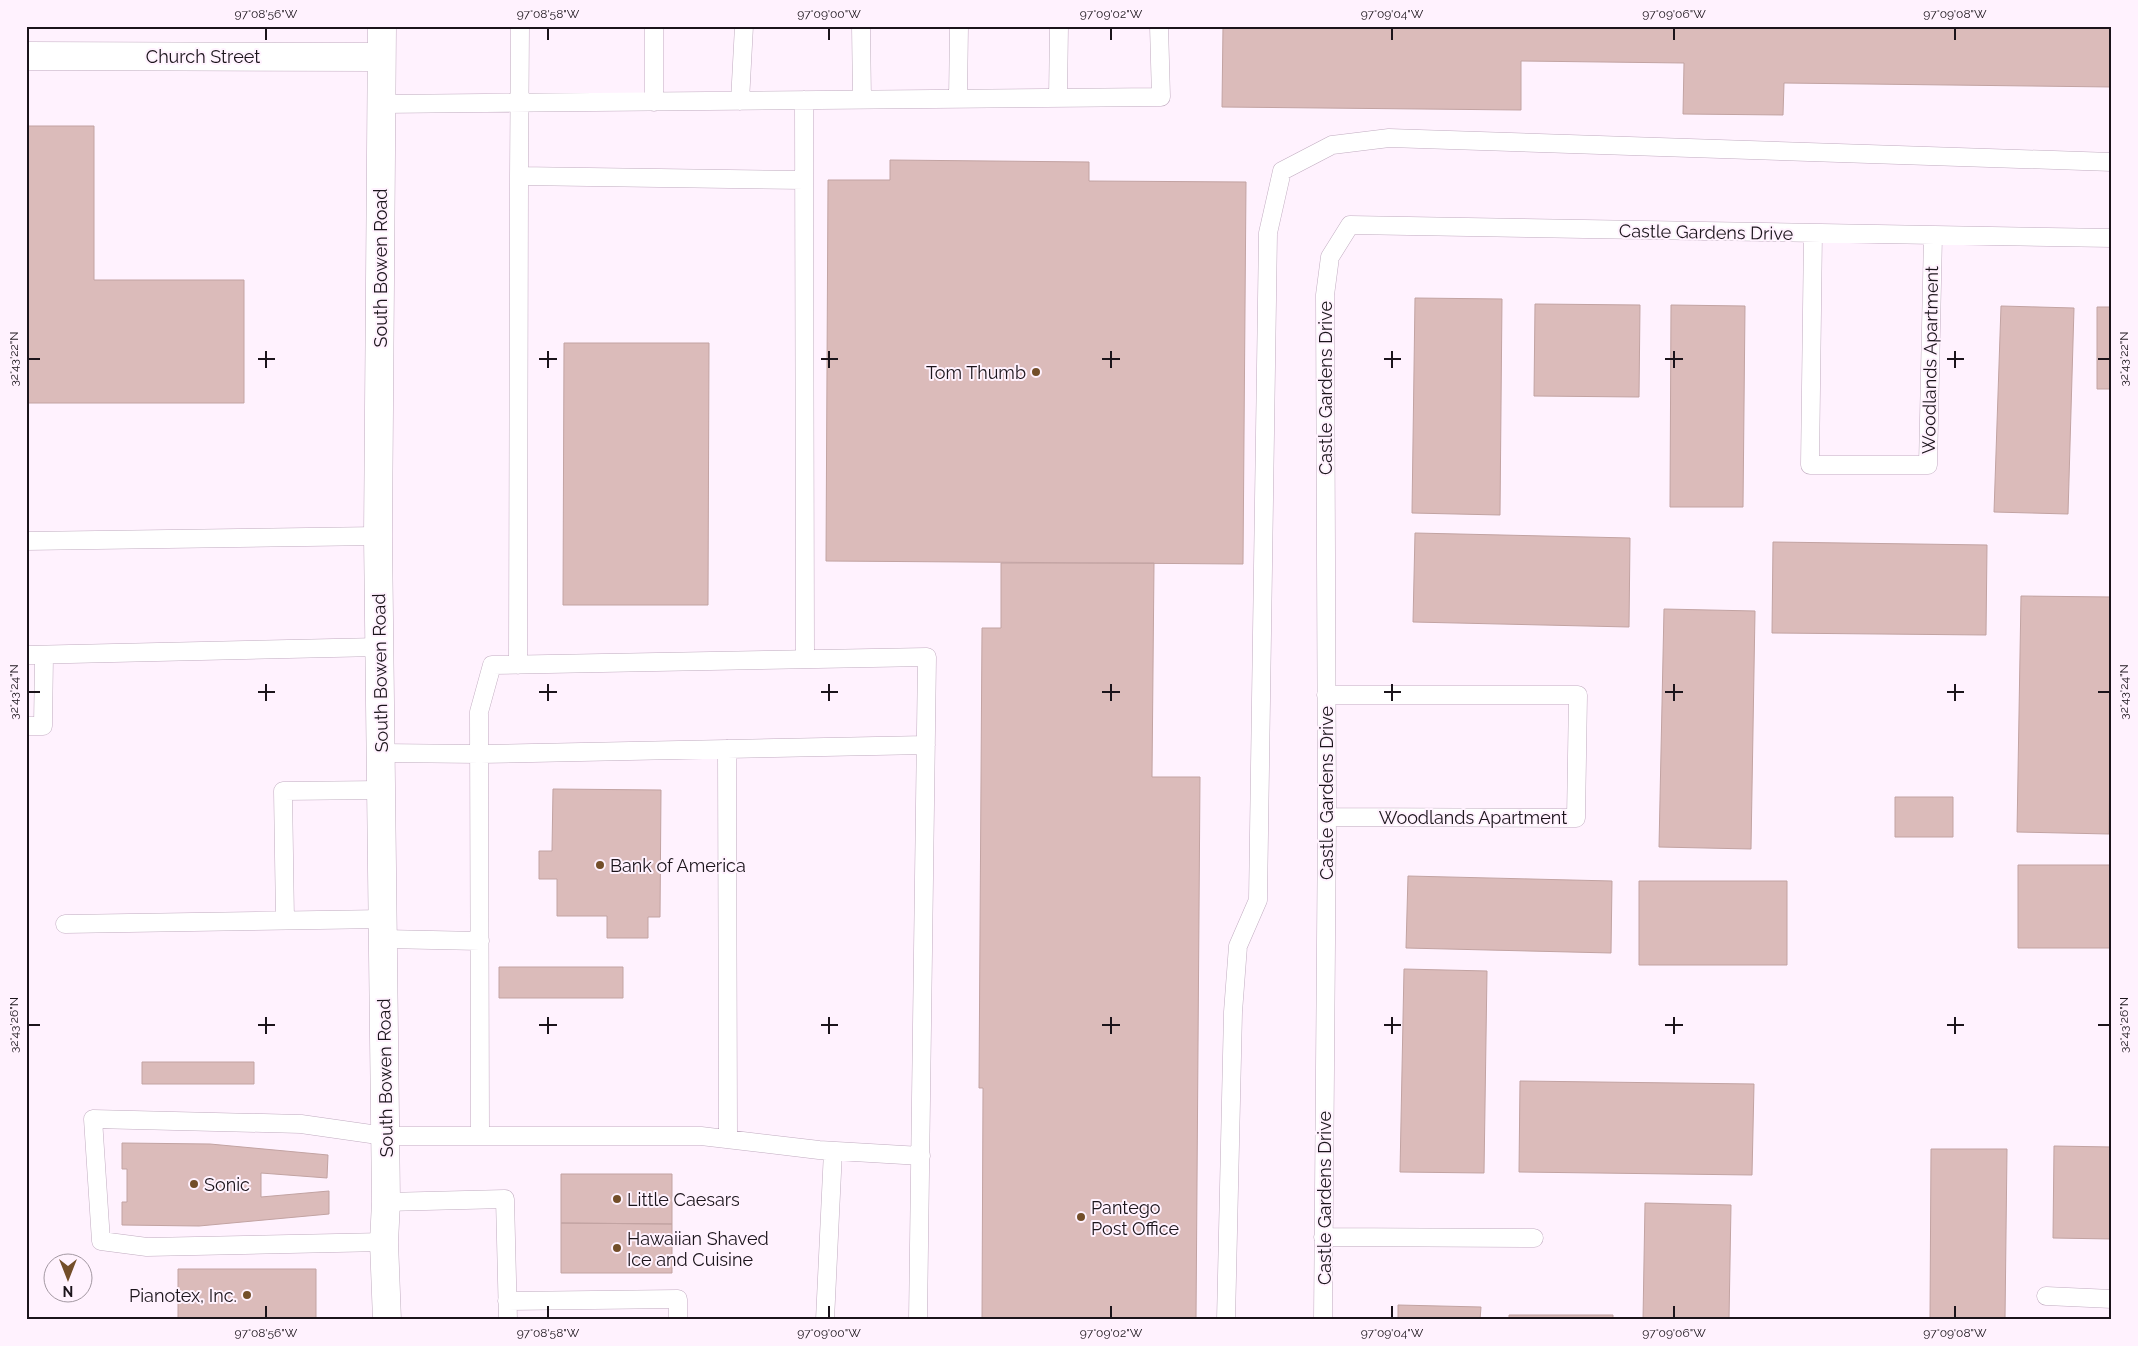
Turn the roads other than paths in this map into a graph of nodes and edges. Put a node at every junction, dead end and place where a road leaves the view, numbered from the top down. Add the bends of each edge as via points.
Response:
1 (382, 26) edge
2 (520, 26) edge
3 (654, 26) edge
4 (744, 26) edge
5 (860, 26) edge
6 (959, 26) edge
7 (1059, 26) edge
8 (1159, 26) edge
9 (26, 56) edge
10 (380, 57) junction
11 (1058, 98) junction
12 (958, 99) junction
13 (804, 100) junction
14 (862, 100) junction
15 (740, 101) junction
16 (654, 102) junction
17 (519, 103) junction
18 (382, 104) junction
19 (2112, 162) edge
20 (519, 176) junction
21 (804, 180) junction
22 (1814, 234) junction
23 (1932, 236) junction
24 (2112, 238) edge
25 (378, 536) junction
26 (26, 541) edge
27 (380, 647) junction
28 (26, 655) edge
29 (44, 656) junction
30 (805, 659) junction
31 (518, 664) junction
32 (1326, 695) junction
33 (26, 726) edge
34 (926, 745) junction
35 (726, 749) junction
36 (381, 753) junction
37 (480, 754) junction
38 (382, 790) junction
39 (1326, 817) junction
40 (285, 920) junction
41 (65, 924) dead end
42 (383, 929) junction
43 (480, 941) junction
44 (385, 1136) junction
45 (480, 1136) junction
46 (728, 1139) junction
47 (834, 1151) junction
48 (921, 1156) junction
49 (386, 1202) junction
50 (1324, 1237) junction
51 (1534, 1238) dead end
52 (384, 1242) junction
53 (2046, 1296) dead end
54 (2112, 1299) edge
55 (507, 1300) junction
56 (387, 1320) edge
57 (508, 1320) edge
58 (678, 1320) edge
59 (825, 1320) edge
60 (918, 1320) edge
61 (1226, 1320) edge
62 (1323, 1320) edge

1 - 10 main road, South Bowen Road
2 - 17 lane
3 - 16 lane
4 - 15 lane
5 - 14 lane
6 - 12 lane
7 - 11 lane
8 - 11 lane via 1161,97
9 - 10 main road, Church Street
10 - 18 main road, South Bowen Road
11 - 12 lane
12 - 14 lane
13 - 14 lane
13 - 15 lane
13 - 21 lane
15 - 16 lane
16 - 17 lane
17 - 18 lane
17 - 20 lane
18 - 25 main road, South Bowen Road
19 - 61 lane via 1389,138 1332,145 1282,171 1268,234 1258,900 1238,946 1233,1012
20 - 21 lane
20 - 31 lane
21 - 30 lane
22 - 23 lane, Castle Gardens Drive
22 - 23 lane, Woodlands Apartment via 1810,465 1928,466
22 - 32 lane, Castle Gardens Drive via 1350,225 1330,258 1325,295
23 - 24 lane, Castle Gardens Drive
25 - 26 lane
25 - 27 main road, South Bowen Road
27 - 29 lane
27 - 36 main road, South Bowen Road
28 - 29 lane
29 - 33 lane via 44,726
30 - 31 lane
30 - 34 lane via 927,657
31 - 37 lane via 492,665 479,712
32 - 39 lane, Castle Gardens Drive
32 - 39 lane, Woodlands Apartment via 1578,695 1576,818
34 - 35 lane
34 - 48 lane
35 - 37 lane
35 - 46 lane
36 - 37 lane
36 - 38 main road, South Bowen Road
37 - 43 lane
38 - 40 lane via 283,791
38 - 42 main road, South Bowen Road
39 - 50 lane, Castle Gardens Drive
40 - 41 lane
40 - 42 lane
42 - 43 lane
42 - 44 main road, South Bowen Road
43 - 45 lane
44 - 45 lane
44 - 49 main road, South Bowen Road
44 - 52 lane via 301,1124 93,1119 101,1241 147,1247
45 - 46 lane via 701,1136
46 - 47 lane
47 - 48 lane
47 - 59 lane
48 - 60 lane
49 - 52 main road, South Bowen Road
49 - 55 lane via 505,1199
50 - 51 lane
50 - 62 lane, Castle Gardens Drive
52 - 56 main road, South Bowen Road
53 - 54 lane
55 - 57 lane
55 - 58 lane via 678,1299

